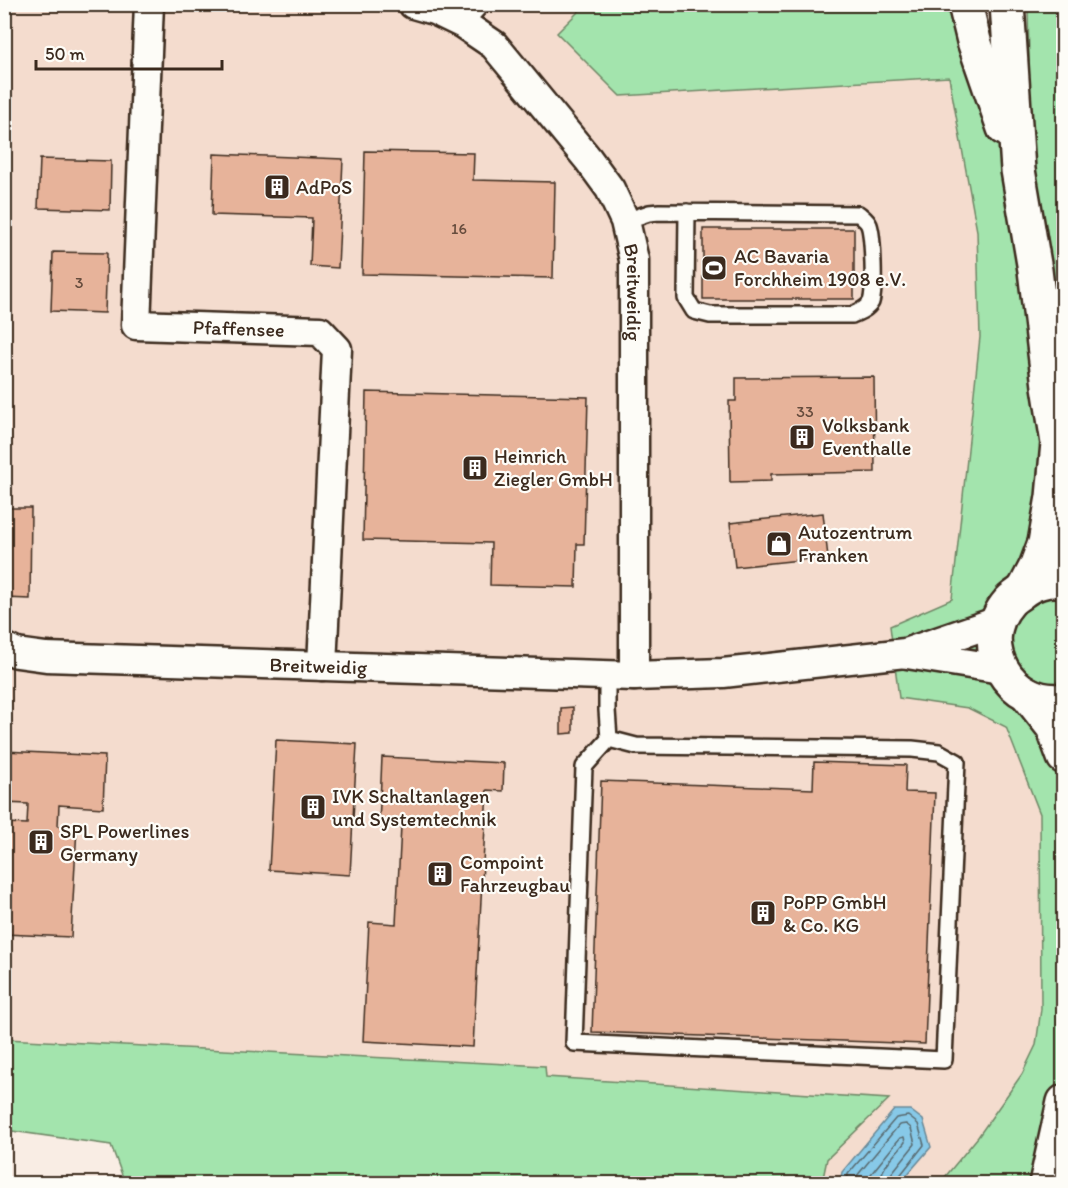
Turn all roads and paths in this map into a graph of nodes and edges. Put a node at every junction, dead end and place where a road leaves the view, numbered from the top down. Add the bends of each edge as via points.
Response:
1 (148, 4) edge
2 (413, 4) edge
3 (965, 4) edge
4 (1007, 4) edge
5 (473, 14) edge
6 (1018, 170) junction
7 (687, 212) junction
8 (625, 221) junction
9 (1061, 454) edge
10 (1064, 581) edge
11 (1025, 588) junction
12 (998, 621) junction
13 (4, 647) edge
14 (905, 653) junction
15 (322, 666) junction
16 (1001, 669) junction
17 (621, 676) junction
18 (1027, 694) junction
19 (1064, 700) edge
20 (609, 739) junction
21 (1064, 757) edge
22 (1064, 1102) edge
23 (1046, 1184) edge

1 - 15 street, Pfaffensee via 136,325 320,331 337,349
2 - 5 street, Breitweidig
3 - 6 main road
4 - 6 main road
5 - 8 street, Breitweidig via 588,159 610,189
6 - 9 main road
7 - 7 lane via 859,214 868,222 871,237 870,303 852,315 710,315 694,311 686,298
7 - 8 lane via 649,213
8 - 17 street, Breitweidig via 634,260
9 - 11 main road via 1045,543
10 - 11 main road via 1041,582
11 - 12 main road via 1008,602
12 - 14 street, Breitweidig
12 - 16 main road via 994,645
13 - 15 street, Breitweidig via 46,657
14 - 16 street, Breitweidig
14 - 17 street, Breitweidig via 723,673
15 - 17 street, Breitweidig
16 - 18 main road via 1012,684
17 - 20 lane via 607,710
18 - 19 main road via 1043,700
18 - 21 main road via 1053,727
20 - 20 lane via 636,746 912,749 939,752 957,762 944,1060 574,1043 584,767
22 - 23 main road

